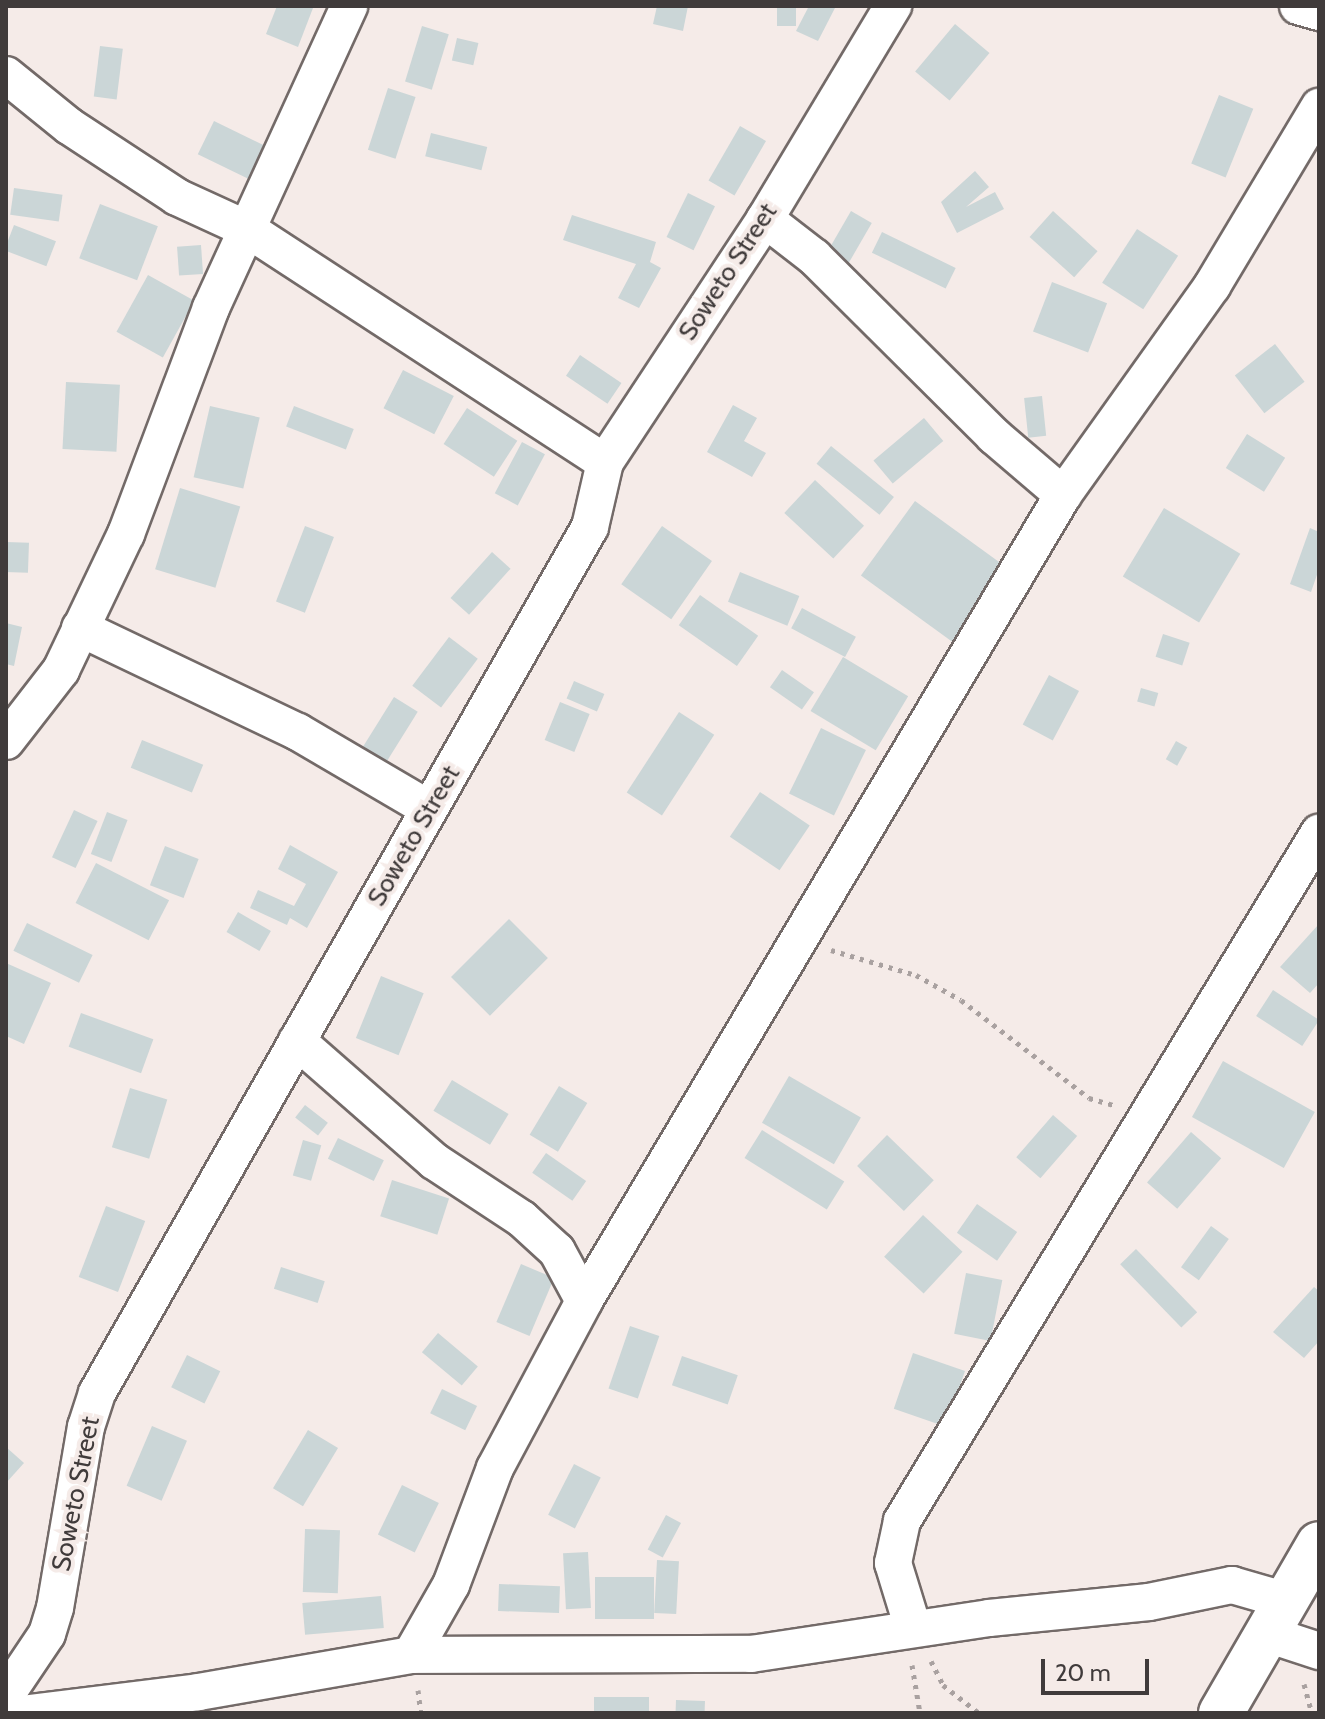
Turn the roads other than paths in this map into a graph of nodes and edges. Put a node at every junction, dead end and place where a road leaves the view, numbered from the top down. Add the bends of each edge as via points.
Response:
1 (349, 6) edge
2 (893, 6) edge
3 (1298, 6) edge
4 (1319, 12) edge
5 (6, 75) edge
6 (1319, 107) edge
7 (765, 219) junction
8 (247, 229) junction
9 (605, 462) junction
10 (1063, 495) junction
11 (80, 628) junction
12 (6, 741) edge
13 (429, 809) junction
14 (1319, 833) edge
15 (297, 1041) junction
16 (584, 1301) junction
17 (1319, 1544) edge
18 (1274, 1616) junction
19 (913, 1628) junction
20 (1319, 1651) edge
21 (411, 1655) junction
22 (6, 1695) edge
23 (176, 1704) edge
24 (29, 1713) edge
25 (1221, 1713) edge

1 - 8 street
2 - 7 street, Soweto Street
3 - 4 street
5 - 8 street via 69,126 177,197
6 - 10 street via 1212,286
7 - 9 street, Soweto Street
7 - 10 street via 814,257 994,436
8 - 9 street
8 - 11 street via 211,308 126,534
9 - 13 street, Soweto Street via 590,527
10 - 16 street
11 - 12 street via 61,670
11 - 13 street via 298,732
13 - 15 street, Soweto Street
14 - 19 street via 902,1521 893,1563
15 - 16 street via 434,1161 522,1219 557,1251
15 - 22 street, Soweto Street via 97,1393 86,1427 55,1608 47,1634
16 - 21 street via 495,1468 451,1585
17 - 18 main road
18 - 19 street via 1232,1585 1096,1609
18 - 20 street
18 - 25 main road
19 - 21 street via 751,1654
21 - 23 street
23 - 24 street

